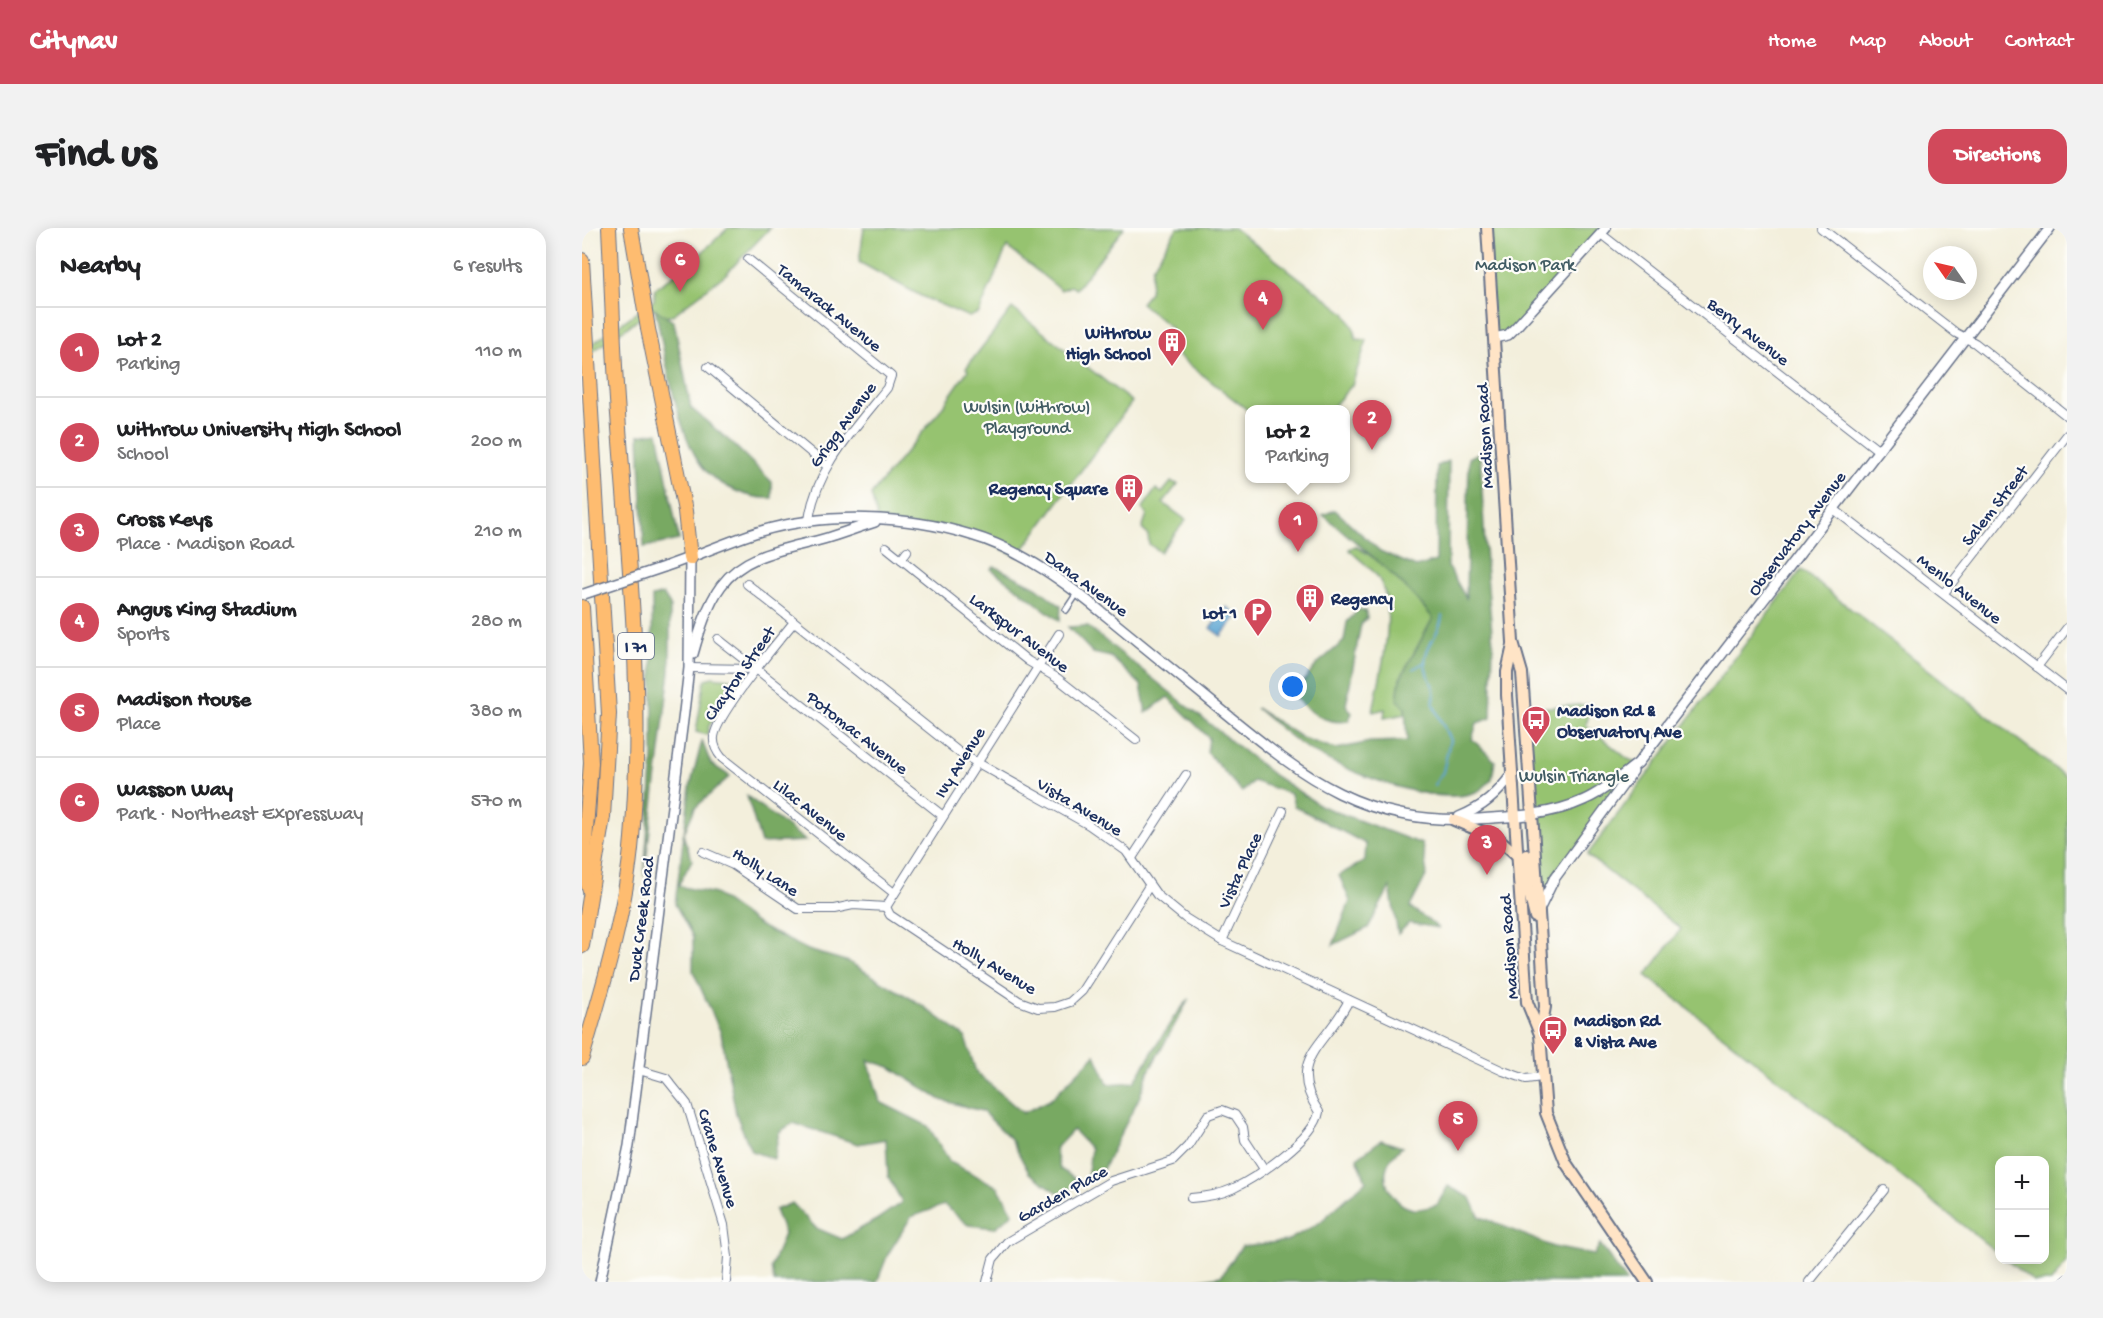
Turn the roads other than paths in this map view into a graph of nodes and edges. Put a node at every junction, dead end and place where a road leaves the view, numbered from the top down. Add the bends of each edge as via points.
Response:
1 (609, 228) edge
2 (631, 228) edge
3 (1487, 228) edge
4 (1821, 228) edge
5 (2050, 228) edge
6 (1604, 231) edge
7 (748, 259) dead end
8 (582, 260) edge
9 (1494, 338) junction
10 (1967, 338) junction
11 (708, 367) dead end
12 (891, 380) joint
13 (2067, 416) edge
14 (2067, 435) edge
15 (1879, 451) junction
16 (827, 466) junction
17 (1835, 510) junction
18 (809, 520) junction
19 (878, 521) junction
20 (886, 547) dead end
21 (907, 551) dead end
22 (690, 558) junction
23 (901, 559) junction
24 (747, 584) dead end
25 (1078, 592) junction
26 (1944, 593) junction
27 (582, 594) edge
28 (582, 607) edge
29 (1066, 610) dead end
30 (794, 622) junction
31 (2067, 628) edge
32 (1059, 634) dead end
33 (718, 639) dead end
34 (1513, 642) junction
35 (1038, 667) junction
36 (2037, 667) junction
37 (689, 668) junction
38 (756, 669) junction
39 (2067, 690) edge
40 (1136, 740) dead end
41 (714, 744) joint
42 (976, 763) junction
43 (1638, 763) junction
44 (1512, 774) junction
45 (1186, 775) dead end
46 (1283, 811) dead end
47 (1533, 813) junction
48 (943, 816) junction
49 (1516, 816) junction
50 (1454, 820) junction
51 (703, 852) dead end
52 (1519, 857) junction
53 (1132, 858) junction
54 (1149, 886) junction
55 (591, 893) junction
56 (894, 893) junction
57 (886, 907) junction
58 (1539, 910) junction
59 (1222, 941) junction
60 (1541, 941) junction
61 (582, 946) edge
62 (1349, 1000) junction
63 (1540, 1034) junction
64 (582, 1058) edge
65 (639, 1070) junction
66 (1542, 1077) junction
67 (1264, 1169) junction
68 (1884, 1190) dead end
69 (1191, 1198) dead end
70 (600, 1282) edge
71 (726, 1282) edge
72 (987, 1282) edge
73 (1647, 1282) edge
74 (1809, 1282) edge

1 - 64 highway, I 71 via 617,399 638,668 637,762 632,840 617,929
2 - 22 highway via 685,511
3 - 9 main road, Madison Road
4 - 10 street
5 - 10 street, Observatory Avenue
6 - 9 street via 1508,334
6 - 15 street, Berry Avenue
7 - 12 street, Tamarack Avenue via 881,367
8 - 55 highway, I 71 via 609,714 603,818
9 - 34 main road, Madison Road
10 - 13 street
10 - 15 street, Observatory Avenue
11 - 16 street
12 - 16 street, Grigg Avenue
14 - 26 street, Salem Street
15 - 17 street, Observatory Avenue
16 - 18 street, Grigg Avenue via 814,493
17 - 26 street, Menlo Avenue
17 - 43 street, Observatory Avenue
18 - 19 street, Dana Avenue
18 - 22 street, Dana Avenue via 744,536
19 - 25 street, Dana Avenue via 971,535 1023,558
19 - 37 street via 779,549 734,571 719,588
20 - 23 street, Larkspur Avenue
21 - 23 street
22 - 27 street, Dana Avenue, bridge
22 - 37 street, Duck Creek Road
23 - 35 street, Larkspur Avenue
24 - 30 street, Vista Avenue
25 - 29 street
25 - 50 street, Dana Avenue via 1290,766 1366,806 1408,816
26 - 36 street, Menlo Avenue
28 - 55 highway via 591,762 583,868
30 - 38 street, Clayton Street
30 - 42 street, Vista Avenue
31 - 36 street
32 - 35 street, Ivy Avenue
33 - 38 street, Potomac Avenue
34 - 44 main road, Madison Road via 1507,672
34 - 47 main road, Madison Road via 1522,673
35 - 40 street, Larkspur Avenue
35 - 42 street, Ivy Avenue
36 - 39 street, Menlo Avenue
37 - 38 street
37 - 65 street, Duck Creek Road
38 - 41 street, Clayton Street via 718,724
38 - 48 street, Potomac Avenue
41 - 56 street, Lilac Avenue via 722,758
42 - 48 street, Ivy Avenue
42 - 53 street, Vista Avenue via 1089,825
43 - 47 street, Observatory Avenue via 1584,801
43 - 58 street via 1554,879
44 - 49 main road, Madison Road
44 - 50 street via 1480,808
45 - 53 street
46 - 59 street, Vista Place
47 - 49 street, Dana Avenue
47 - 58 main road, Madison Road
48 - 56 street, Ivy Avenue
49 - 50 street, Dana Avenue
49 - 52 main road, Madison Road
49 - 60 main road via 1523,823 1528,888
50 - 52 main road via 1499,839
51 - 57 street, Holly Lane via 733,865 798,909
52 - 63 main road, Madison Road via 1527,1002
53 - 54 street, Vista Avenue
54 - 57 street, Holly Avenue via 1082,991 1062,1005 1047,1008 1027,1005 969,970 890,915
54 - 59 street, Vista Avenue via 1185,918
55 - 61 highway, I 71
56 - 57 street, Ivy Avenue
58 - 60 main road, Madison Road
59 - 62 street, Vista Avenue
60 - 63 main road, Madison Road via 1545,1007
62 - 66 street, Vista Avenue via 1511,1075 1526,1079
62 - 67 street via 1305,1069 1304,1080 1319,1112 1318,1119 1292,1148
63 - 66 main road, Madison Road
65 - 70 street, Duck Creek Road via 624,1175
65 - 71 street, Crane Avenue via 666,1078 687,1104 724,1225
66 - 73 main road, Madison Road via 1546,1113 1559,1151
67 - 69 street via 1232,1189
67 - 72 street, Garden Place via 1245,1140 1235,1115 1222,1110 1208,1115 1173,1161 1111,1181 1007,1242 993,1259
68 - 74 street

